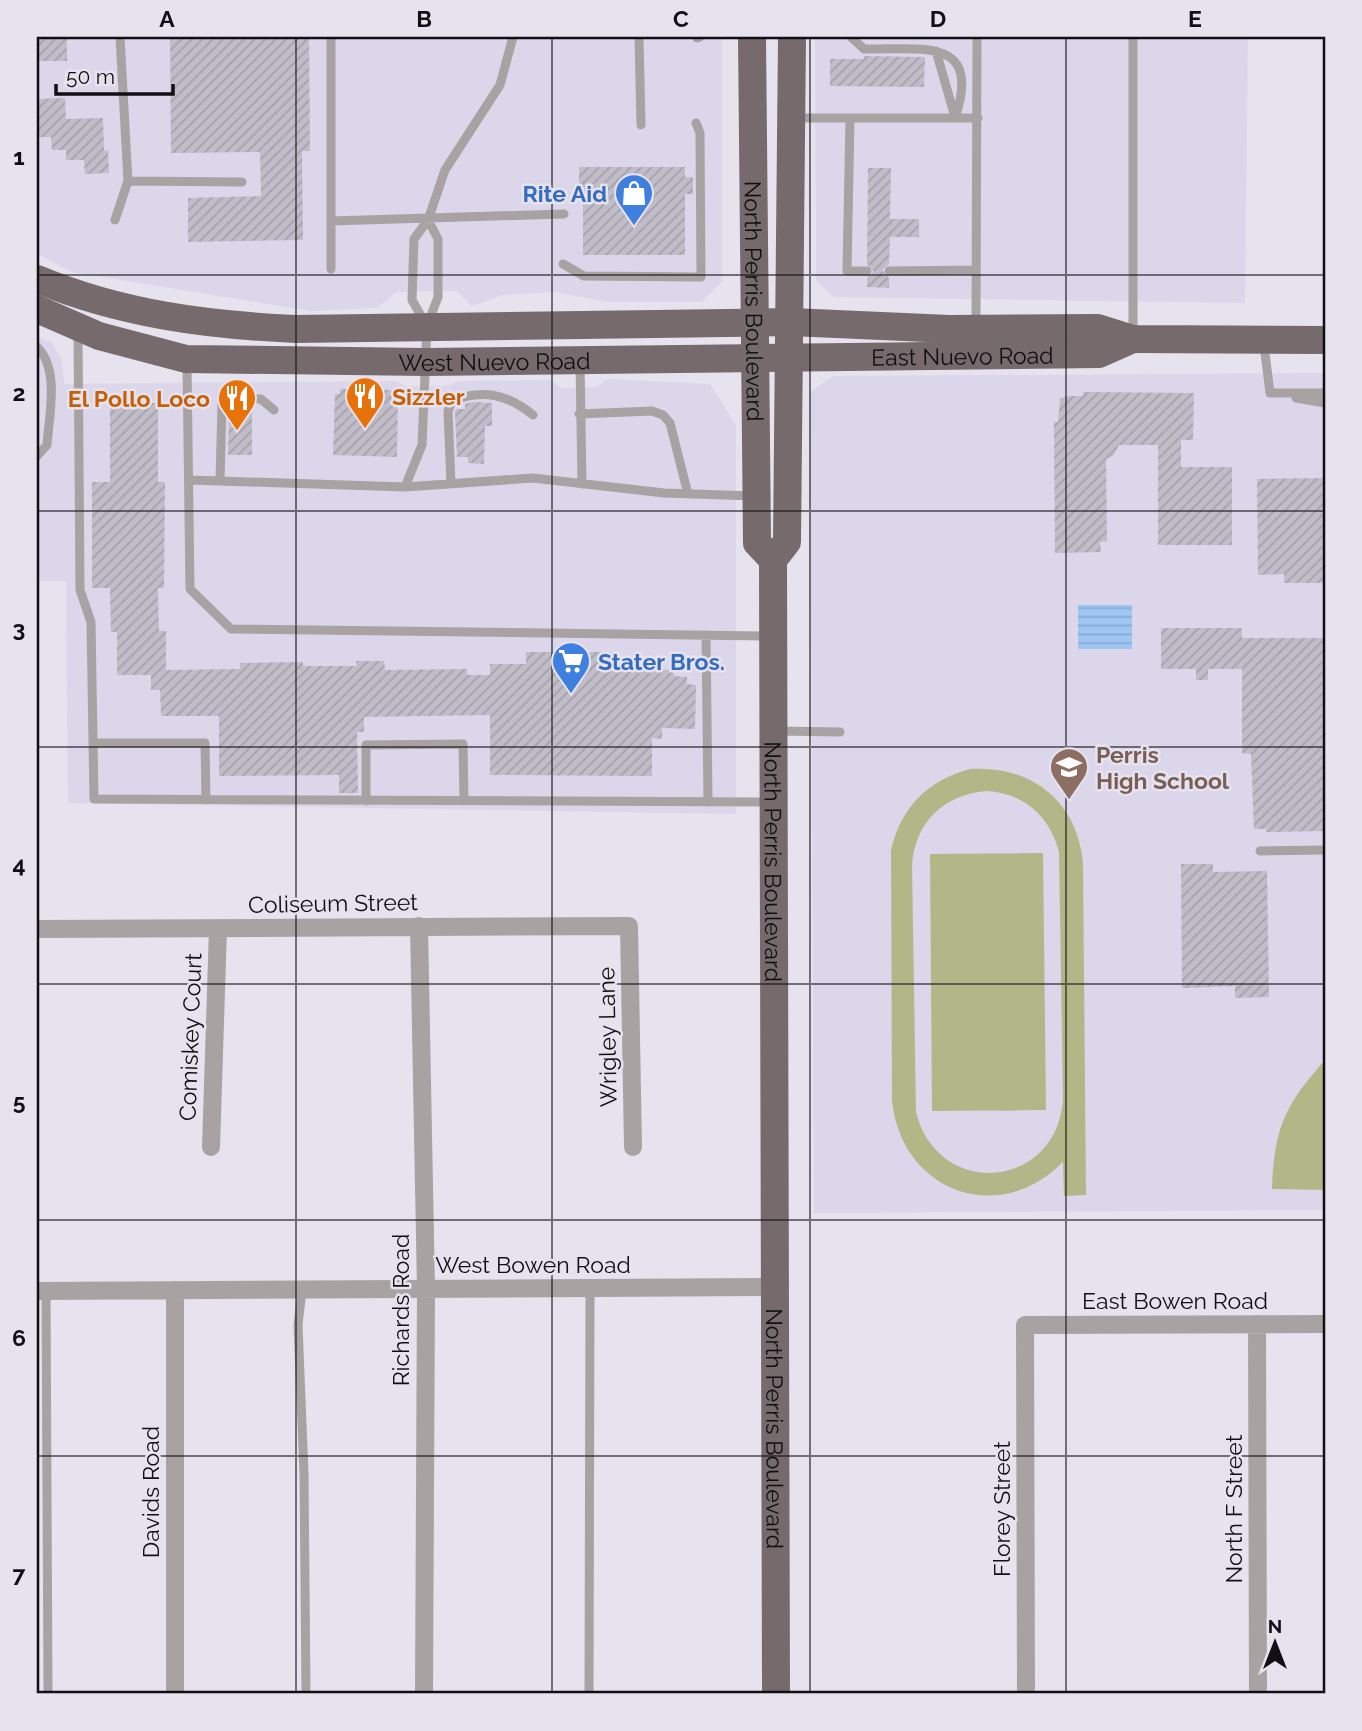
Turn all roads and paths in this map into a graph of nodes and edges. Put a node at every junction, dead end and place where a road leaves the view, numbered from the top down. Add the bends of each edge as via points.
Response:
1 (120, 37) edge
2 (331, 37) edge
3 (513, 37) edge
4 (639, 37) edge
5 (752, 37) edge
6 (792, 37) edge
7 (851, 37) edge
8 (977, 37) edge
9 (1133, 37) edge
10 (936, 51) junction
11 (792, 118) junction
12 (850, 118) junction
13 (955, 118) junction
14 (978, 118) junction
15 (696, 123) dead end
16 (641, 125) dead end
17 (128, 181) junction
18 (242, 182) dead end
19 (564, 214) dead end
20 (115, 220) dead end
21 (428, 220) junction
22 (331, 222) junction
23 (563, 264) dead end
24 (331, 269) dead end
25 (976, 270) junction
26 (867, 271) dead end
27 (889, 271) dead end
28 (37, 279) edge
29 (37, 309) edge
30 (753, 323) junction
31 (791, 323) junction
32 (427, 326) junction
33 (78, 327) junction
34 (296, 329) junction
35 (976, 329) junction
36 (1133, 339) junction
37 (1264, 340) junction
38 (1325, 340) edge
39 (37, 347) edge
40 (753, 356) junction
41 (790, 356) junction
42 (186, 359) junction
43 (580, 359) junction
44 (426, 362) junction
45 (1270, 393) junction
46 (1325, 393) edge
47 (1325, 402) edge
48 (274, 410) dead end
49 (579, 414) junction
50 (533, 415) dead end
51 (37, 445) edge
52 (39, 456) edge
53 (190, 480) junction
54 (220, 481) junction
55 (451, 484) junction
56 (582, 484) junction
57 (405, 487) junction
58 (688, 494) junction
59 (756, 496) junction
60 (773, 560) junction
61 (706, 635) junction
62 (774, 636) junction
63 (774, 732) junction
64 (840, 732) dead end
65 (93, 743) junction
66 (206, 800) junction
67 (366, 801) junction
68 (464, 802) junction
69 (708, 802) junction
70 (775, 802) junction
71 (1325, 850) edge
72 (1260, 851) dead end
73 (419, 926) junction
74 (629, 926) joint
75 (37, 929) edge
76 (218, 929) junction
77 (211, 1147) dead end
78 (633, 1147) dead end
79 (777, 1287) junction
80 (426, 1289) junction
81 (590, 1289) junction
82 (175, 1290) junction
83 (302, 1290) junction
84 (42, 1291) edge
85 (1257, 1324) junction
86 (1325, 1324) edge
87 (1025, 1325) joint
88 (48, 1694) edge
89 (175, 1694) edge
90 (306, 1694) edge
91 (424, 1694) edge
92 (589, 1694) edge
93 (776, 1694) edge
94 (1026, 1694) edge
95 (1258, 1694) edge

1 - 17 lane
2 - 22 lane
3 - 21 lane via 500,85 445,170
4 - 16 lane
5 - 30 main road, North Perris Boulevard
6 - 11 main road, North Perris Boulevard
7 - 10 lane via 864,49
8 - 14 lane
9 - 36 lane
10 - 13 lane
10 - 13 lane via 952,57 962,72 963,97
11 - 12 lane
11 - 31 main road, North Perris Boulevard
12 - 13 lane
12 - 26 lane via 847,271
13 - 14 lane
14 - 25 lane
15 - 23 lane via 700,133 701,277 584,276
17 - 18 lane
17 - 20 lane
19 - 21 lane via 483,214
21 - 22 lane
21 - 32 lane via 438,239 438,298
21 - 32 lane via 414,239 411,300
22 - 24 lane
25 - 27 lane
25 - 35 lane
28 - 34 main road, West Nuevo Road via 159,316
29 - 33 main road, West Nuevo Road
30 - 31 main road, East Nuevo Road
30 - 32 main road, West Nuevo Road
30 - 40 main road, North Perris Boulevard
31 - 35 main road, East Nuevo Road
31 - 41 main road, North Perris Boulevard
32 - 34 main road, West Nuevo Road
32 - 44 lane
33 - 42 main road, West Nuevo Road
33 - 65 lane via 80,590 91,622
34 - 42 main road via 282,340 256,344 201,339
35 - 36 main road, East Nuevo Road via 1098,328
36 - 37 main road, East Nuevo Road
36 - 41 main road, East Nuevo Road via 1099,354
37 - 38 main road, East Nuevo Road
37 - 45 lane
39 - 52 lane via 48,365 50,400 47,445
40 - 41 main road, West Nuevo Road
40 - 43 main road, West Nuevo Road
40 - 59 main road, North Perris Boulevard
41 - 60 main road, North Perris Boulevard via 787,542
42 - 44 main road, West Nuevo Road
42 - 53 lane
43 - 44 main road, West Nuevo Road
43 - 49 lane
44 - 57 lane via 422,445
45 - 46 lane
45 - 47 lane
48 - 54 lane via 261,399 229,398 222,403
49 - 56 lane
49 - 58 lane via 652,411 663,415 670,423
50 - 55 lane via 513,399 499,396 452,401 448,411
51 - 52 lane
53 - 54 lane
53 - 61 lane via 190,589 230,629
54 - 57 lane
55 - 56 lane via 533,478
55 - 57 lane
56 - 58 lane
58 - 59 lane
59 - 60 main road, North Perris Boulevard via 757,543
60 - 62 main road, North Perris Boulevard
61 - 62 lane
61 - 69 lane
62 - 63 main road, North Perris Boulevard
63 - 64 lane
63 - 70 main road, North Perris Boulevard
65 - 66 lane via 94,799
65 - 66 lane via 205,743
66 - 67 lane
67 - 68 lane
67 - 68 lane via 366,745 463,744
68 - 69 lane
69 - 70 lane
70 - 79 main road, North Perris Boulevard
71 - 72 lane
73 - 74 street, Coliseum Street
73 - 76 street, Coliseum Street
73 - 80 street, Richards Road
74 - 78 street, Wrigley Lane
75 - 76 street, Coliseum Street
76 - 77 street, Comiskey Court
79 - 81 street, West Bowen Road
79 - 93 main road, North Perris Boulevard
80 - 81 street, West Bowen Road
80 - 83 street, West Bowen Road
80 - 91 street, Richards Road
81 - 92 lane
82 - 83 street, West Bowen Road
82 - 84 street, West Bowen Road
82 - 89 street, Davids Road
83 - 90 lane via 298,1325
84 - 88 lane
85 - 86 street, East Bowen Road
85 - 87 street, East Bowen Road
85 - 95 street, North F Street
87 - 94 street, Florey Street

